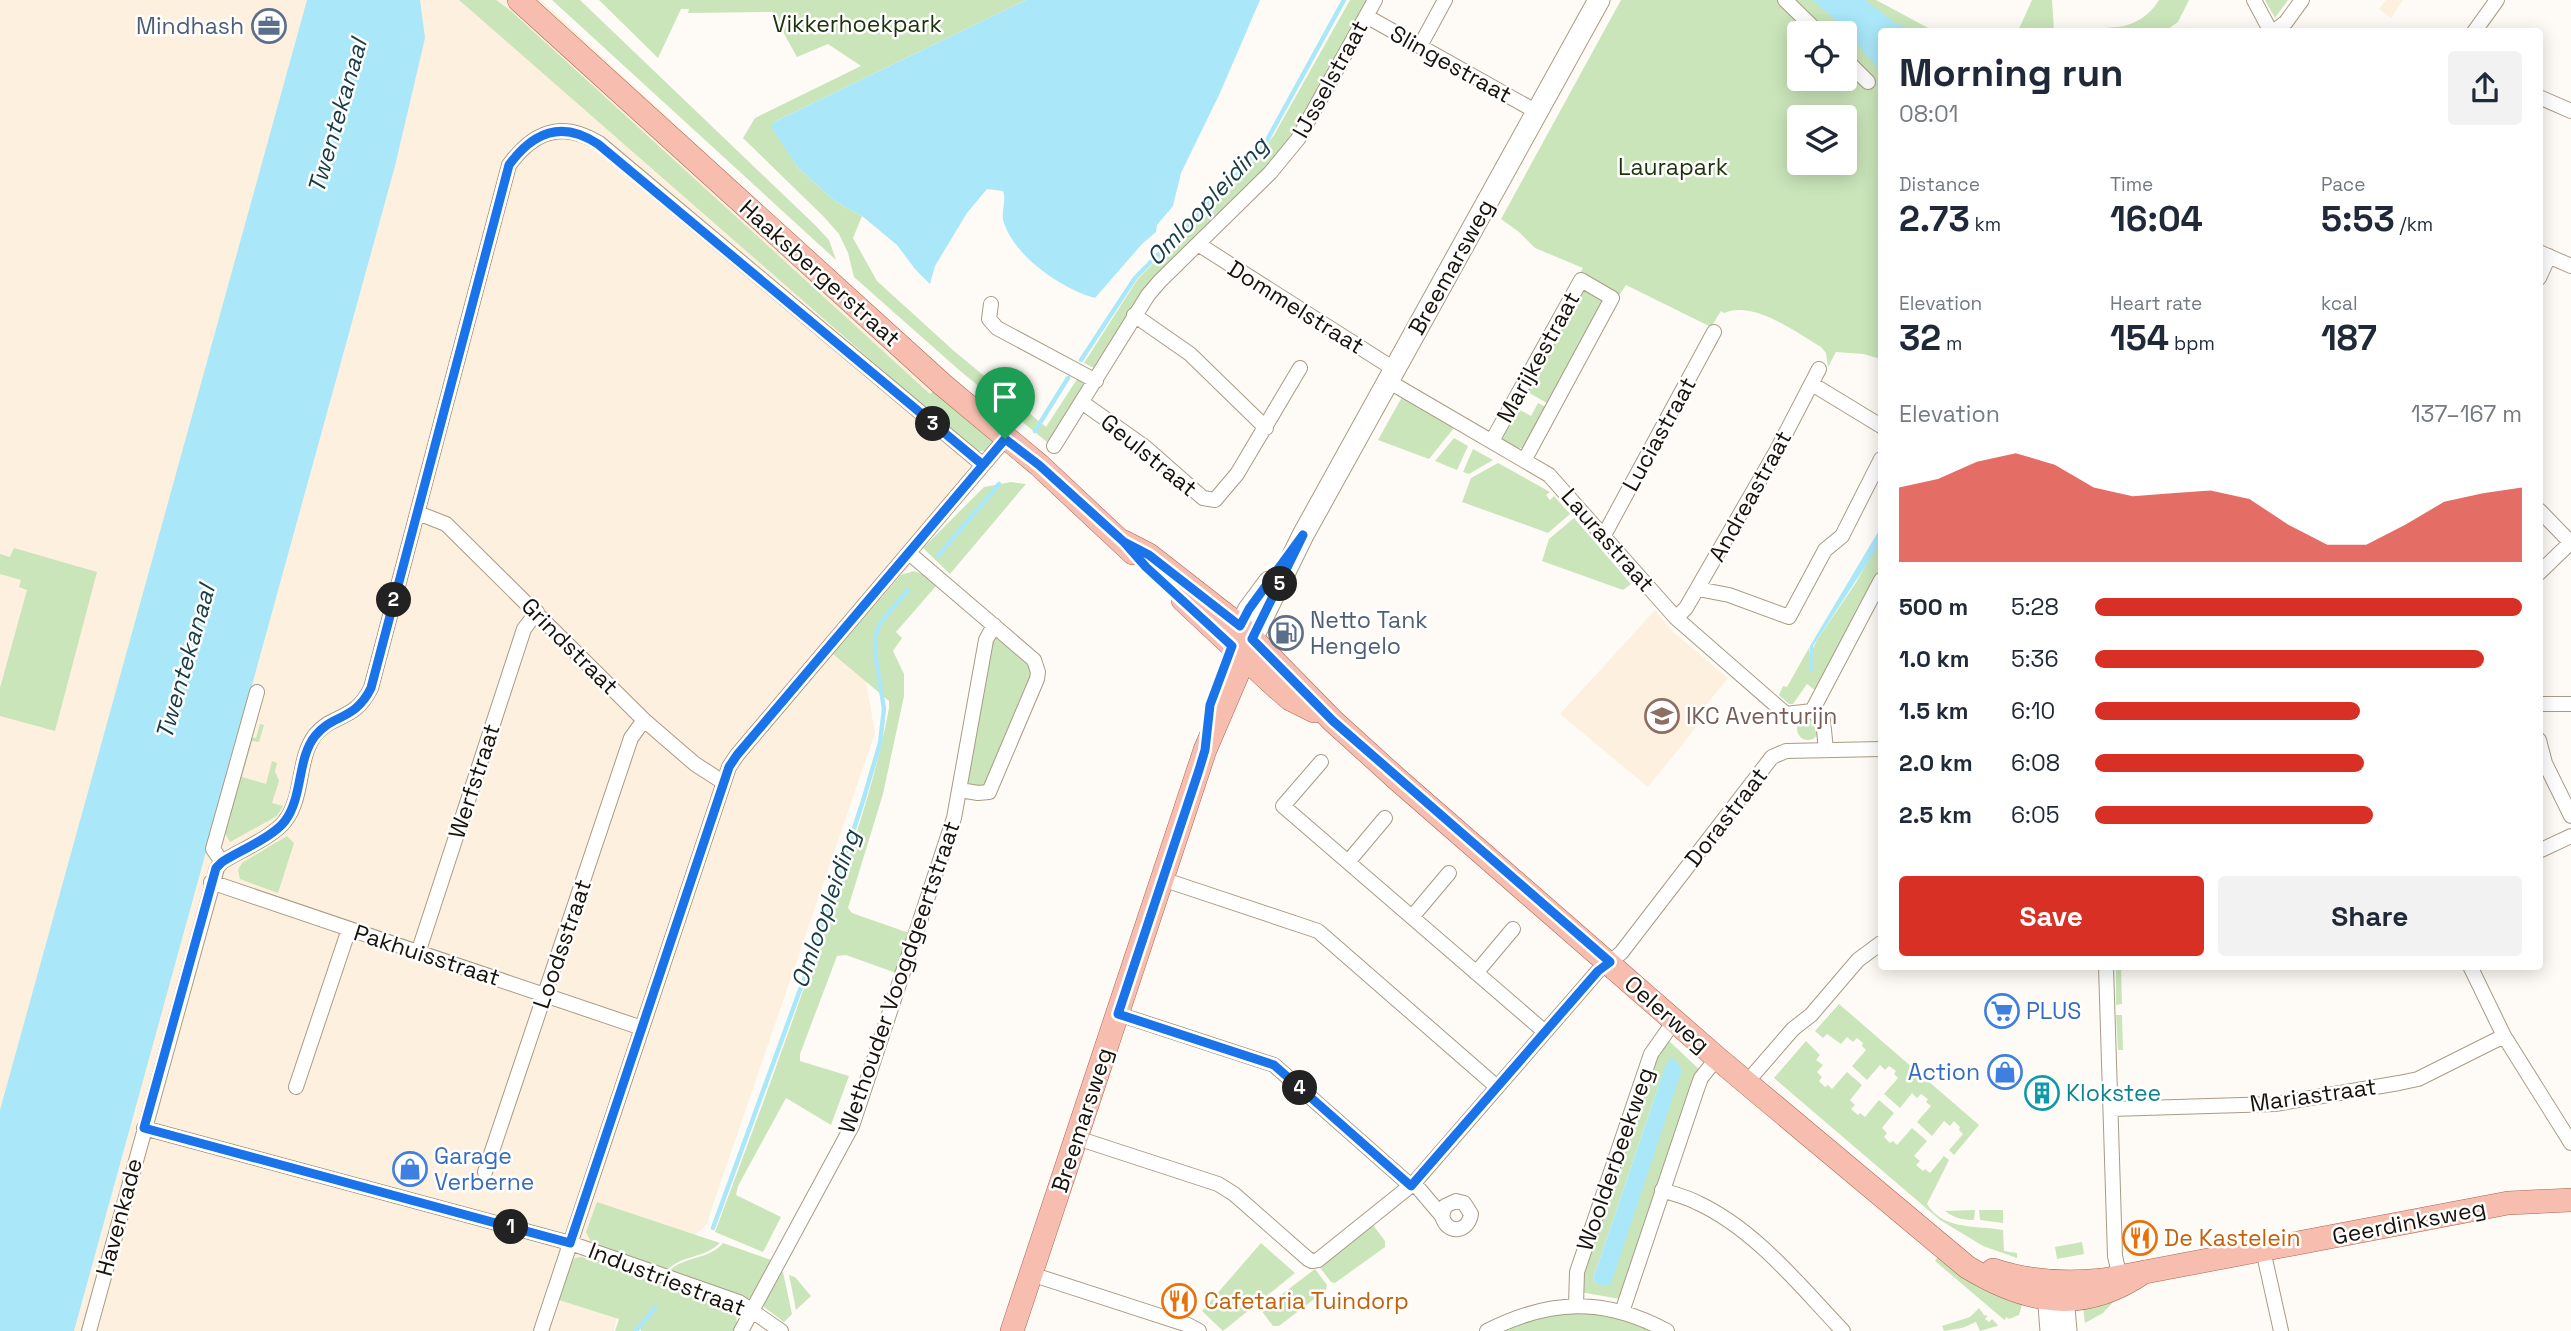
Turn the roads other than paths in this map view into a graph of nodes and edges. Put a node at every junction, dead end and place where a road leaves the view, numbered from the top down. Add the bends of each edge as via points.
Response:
1 (519, 0) edge
2 (1375, 0) edge
3 (1445, 0) edge
4 (1599, 0) edge
5 (1786, 0) edge
6 (2254, 0) edge
7 (2302, 0) edge
8 (2497, 0) edge
9 (1366, 16) junction
10 (1807, 21) edge
11 (2270, 28) edge
12 (2278, 28) edge
13 (2477, 28) edge
14 (1420, 46) junction
15 (1857, 71) edge
16 (1868, 82) dead end
17 (2543, 99) edge
18 (2571, 111) edge
19 (1537, 112) junction
20 (1198, 244) junction
21 (2544, 254) edge
22 (2571, 266) edge
23 (991, 304) dead end
24 (1134, 315) junction
25 (1714, 332) dead end
26 (1300, 368) dead end
27 (1819, 369) dead end
28 (1391, 375) junction
29 (1096, 381) junction
30 (1812, 384) junction
31 (1083, 403) junction
32 (1878, 424) edge
33 (1266, 428) junction
34 (1005, 439) junction
35 (1492, 441) junction
36 (1054, 446) dead end
37 (1525, 459) junction
38 (983, 465) junction
39 (1878, 465) edge
40 (418, 513) junction
41 (2543, 514) edge
42 (1603, 537) junction
43 (2571, 543) edge
44 (909, 553) junction
45 (2543, 569) edge
46 (1878, 586) edge
47 (1698, 589) junction
48 (537, 612) junction
49 (1676, 618) junction
50 (995, 625) junction
51 (1242, 642) junction
52 (257, 692) dead end
53 (2543, 704) edge
54 (2571, 704) edge
55 (1812, 711) junction
56 (644, 720) junction
57 (1878, 749) edge
58 (1826, 750) junction
59 (2543, 753) edge
60 (1321, 762) dead end
61 (723, 782) junction
62 (960, 790) junction
63 (2571, 816) edge
64 (1385, 818) dead end
65 (2571, 836) edge
66 (2543, 850) edge
67 (222, 862) junction
68 (1348, 862) junction
69 (1449, 873) dead end
70 (1162, 879) junction
71 (211, 882) junction
72 (1412, 917) junction
73 (349, 929) junction
74 (1513, 929) dead end
75 (1878, 945) edge
76 (418, 953) junction
77 (1610, 962) junction
78 (2106, 970) edge
79 (2472, 970) edge
80 (1476, 972) junction
81 (545, 995) junction
82 (1118, 1014) junction
83 (1671, 1025) junction
84 (642, 1028) junction
85 (1545, 1032) junction
86 (2504, 1036) junction
87 (1713, 1062) junction
88 (1746, 1082) junction
89 (296, 1087) dead end
90 (1497, 1087) junction
91 (2111, 1109) junction
92 (144, 1128) junction
93 (1077, 1138) junction
94 (2571, 1143) edge
95 (485, 1172) dead end
96 (1413, 1184) junction
97 (2571, 1184) edge
98 (1662, 1190) junction
99 (2571, 1200) edge
100 (2508, 1203) junction
101 (1442, 1216) dead end
102 (570, 1243) junction
103 (2263, 1250) junction
104 (1031, 1274) junction
105 (2121, 1282) junction
106 (2055, 1291) junction
107 (1576, 1305) junction
108 (753, 1310) junction
109 (1622, 1312) junction
110 (89, 1331) edge
111 (541, 1331) edge
112 (741, 1331) edge
113 (781, 1331) edge
114 (1013, 1331) edge
115 (1199, 1331) edge
116 (1487, 1331) edge
117 (1667, 1331) edge
118 (1843, 1331) edge
119 (2051, 1331) edge
120 (2066, 1331) edge
121 (2281, 1331) edge

1 - 34 main road, Haaksbergerstraat
2 - 9 street, IJsselstraat
3 - 14 street
4 - 19 street, Breemarsweg
5 - 10 street
6 - 11 street
7 - 12 street
8 - 13 street
9 - 14 street, Slingestraat
9 - 20 street, IJsselstraat via 1298,139
14 - 19 street, Slingestraat
15 - 16 street
17 - 18 street
19 - 28 street, Breemarsweg
20 - 24 street, IJsselstraat
20 - 28 street, Dommelstraat
21 - 22 street
23 - 29 street via 989,319 997,328
24 - 29 street, IJsselstraat
24 - 33 street via 1190,354
25 - 42 street, Luciastraat
26 - 33 street, Geulstraat
27 - 30 street, Andreastraat
28 - 35 street, Laurastraat
28 - 51 street, Breemarsweg
29 - 31 street, IJsselstraat
30 - 32 street
30 - 47 street, Andreastraat
31 - 33 street, Geulstraat via 1145,447 1203,498 1215,500
31 - 36 street, IJsselstraat
34 - 38 street
34 - 51 main road, Haaksbergerstraat via 1124,542 1146,567
35 - 37 street, Laurastraat
35 - 37 street, Marijkestraat via 1581,280 1612,298
37 - 42 street, Laurastraat via 1560,485
38 - 40 street, Haaksbergerstraat via 598,144 584,135 551,132 522,148 509,165
38 - 44 street
39 - 47 street via 1842,536 1825,550 1788,617
40 - 48 street, Grindstraat via 446,524
40 - 67 street via 365,701 317,734 285,821
41 - 43 street
42 - 49 street, Laurastraat
43 - 45 street
44 - 50 street, Wethouder Voogdgeertstraat
44 - 61 street via 737,755
46 - 55 street
47 - 49 street, Andreastraat
48 - 56 street, Grindstraat
48 - 76 street, Werfstraat via 524,629
49 - 55 street, Laurastraat via 1786,713
50 - 62 street, Wethouder Voogdgeertstraat via 986,640
50 - 62 street, Wethouder Voogdgeertstraat via 1034,660 1037,679 989,792
51 - 70 main road, Breemarsweg
51 - 77 main road, Oelerweg via 1290,699 1333,721
52 - 67 street via 213,849
53 - 54 street
55 - 58 street via 1823,720
56 - 61 street, Grindstraat
56 - 81 street, Loodsstraat via 631,738
57 - 58 street, Dorastraat
58 - 77 street, Dorastraat via 1786,751 1772,757
59 - 63 street
60 - 68 street via 1283,806
61 - 84 street
62 - 108 street, Wethouder Voogdgeertstraat via 852,1126
64 - 68 street
65 - 66 street
67 - 71 street, Havenkade
68 - 72 street
69 - 72 street
70 - 82 main road, Breemarsweg
70 - 90 street via 1318,931
71 - 73 street, Pakhuisstraat
71 - 92 street, Havenkade
72 - 80 street
73 - 76 street, Pakhuisstraat
73 - 89 street
74 - 80 street
75 - 88 street via 1858,960
76 - 81 street, Pakhuisstraat
77 - 83 main road, Oelerweg
77 - 85 street, Dorastraat
78 - 91 street
79 - 86 street
80 - 85 street
81 - 84 street, Pakhuisstraat
81 - 95 street, Loodsstraat
82 - 93 main road, Breemarsweg
82 - 96 street via 1274,1065
83 - 87 main road, Oelerweg
83 - 107 street, Woolderbeekweg via 1651,1054 1577,1272
84 - 102 street
85 - 90 street, Dorastraat
86 - 91 street, Mariastraat via 2418,1079 2399,1083 2275,1104
86 - 94 street
87 - 88 main road, Oelerweg
87 - 98 street via 1697,1089
88 - 106 main road, Oelerweg via 1967,1267 2027,1296
90 - 96 street, Dorastraat
91 - 105 street via 2115,1256
92 - 102 street, Industriestraat
92 - 110 street, Havenkade
93 - 96 street, Dorastraat via 1227,1189 1312,1261
93 - 104 main road, Breemarsweg
96 - 101 street
97 - 100 main road, Geerdinksweg
98 - 109 street
98 - 118 street via 1697,1202 1731,1223
99 - 100 main road, Geerdinksweg
100 - 103 main road, Geerdinksweg
102 - 108 street, Industriestraat
102 - 111 street
103 - 105 main road, Geerdinksweg via 2144,1272
103 - 121 street
104 - 114 main road, Breemarsweg
104 - 115 street
105 - 106 main road, Geerdinksweg via 2087,1298
106 - 119 street
106 - 120 street
107 - 109 street
107 - 116 street via 1519,1316
108 - 112 street, Wethouder Voogdgeertstraat
108 - 113 street, Industriestraat
109 - 117 street

